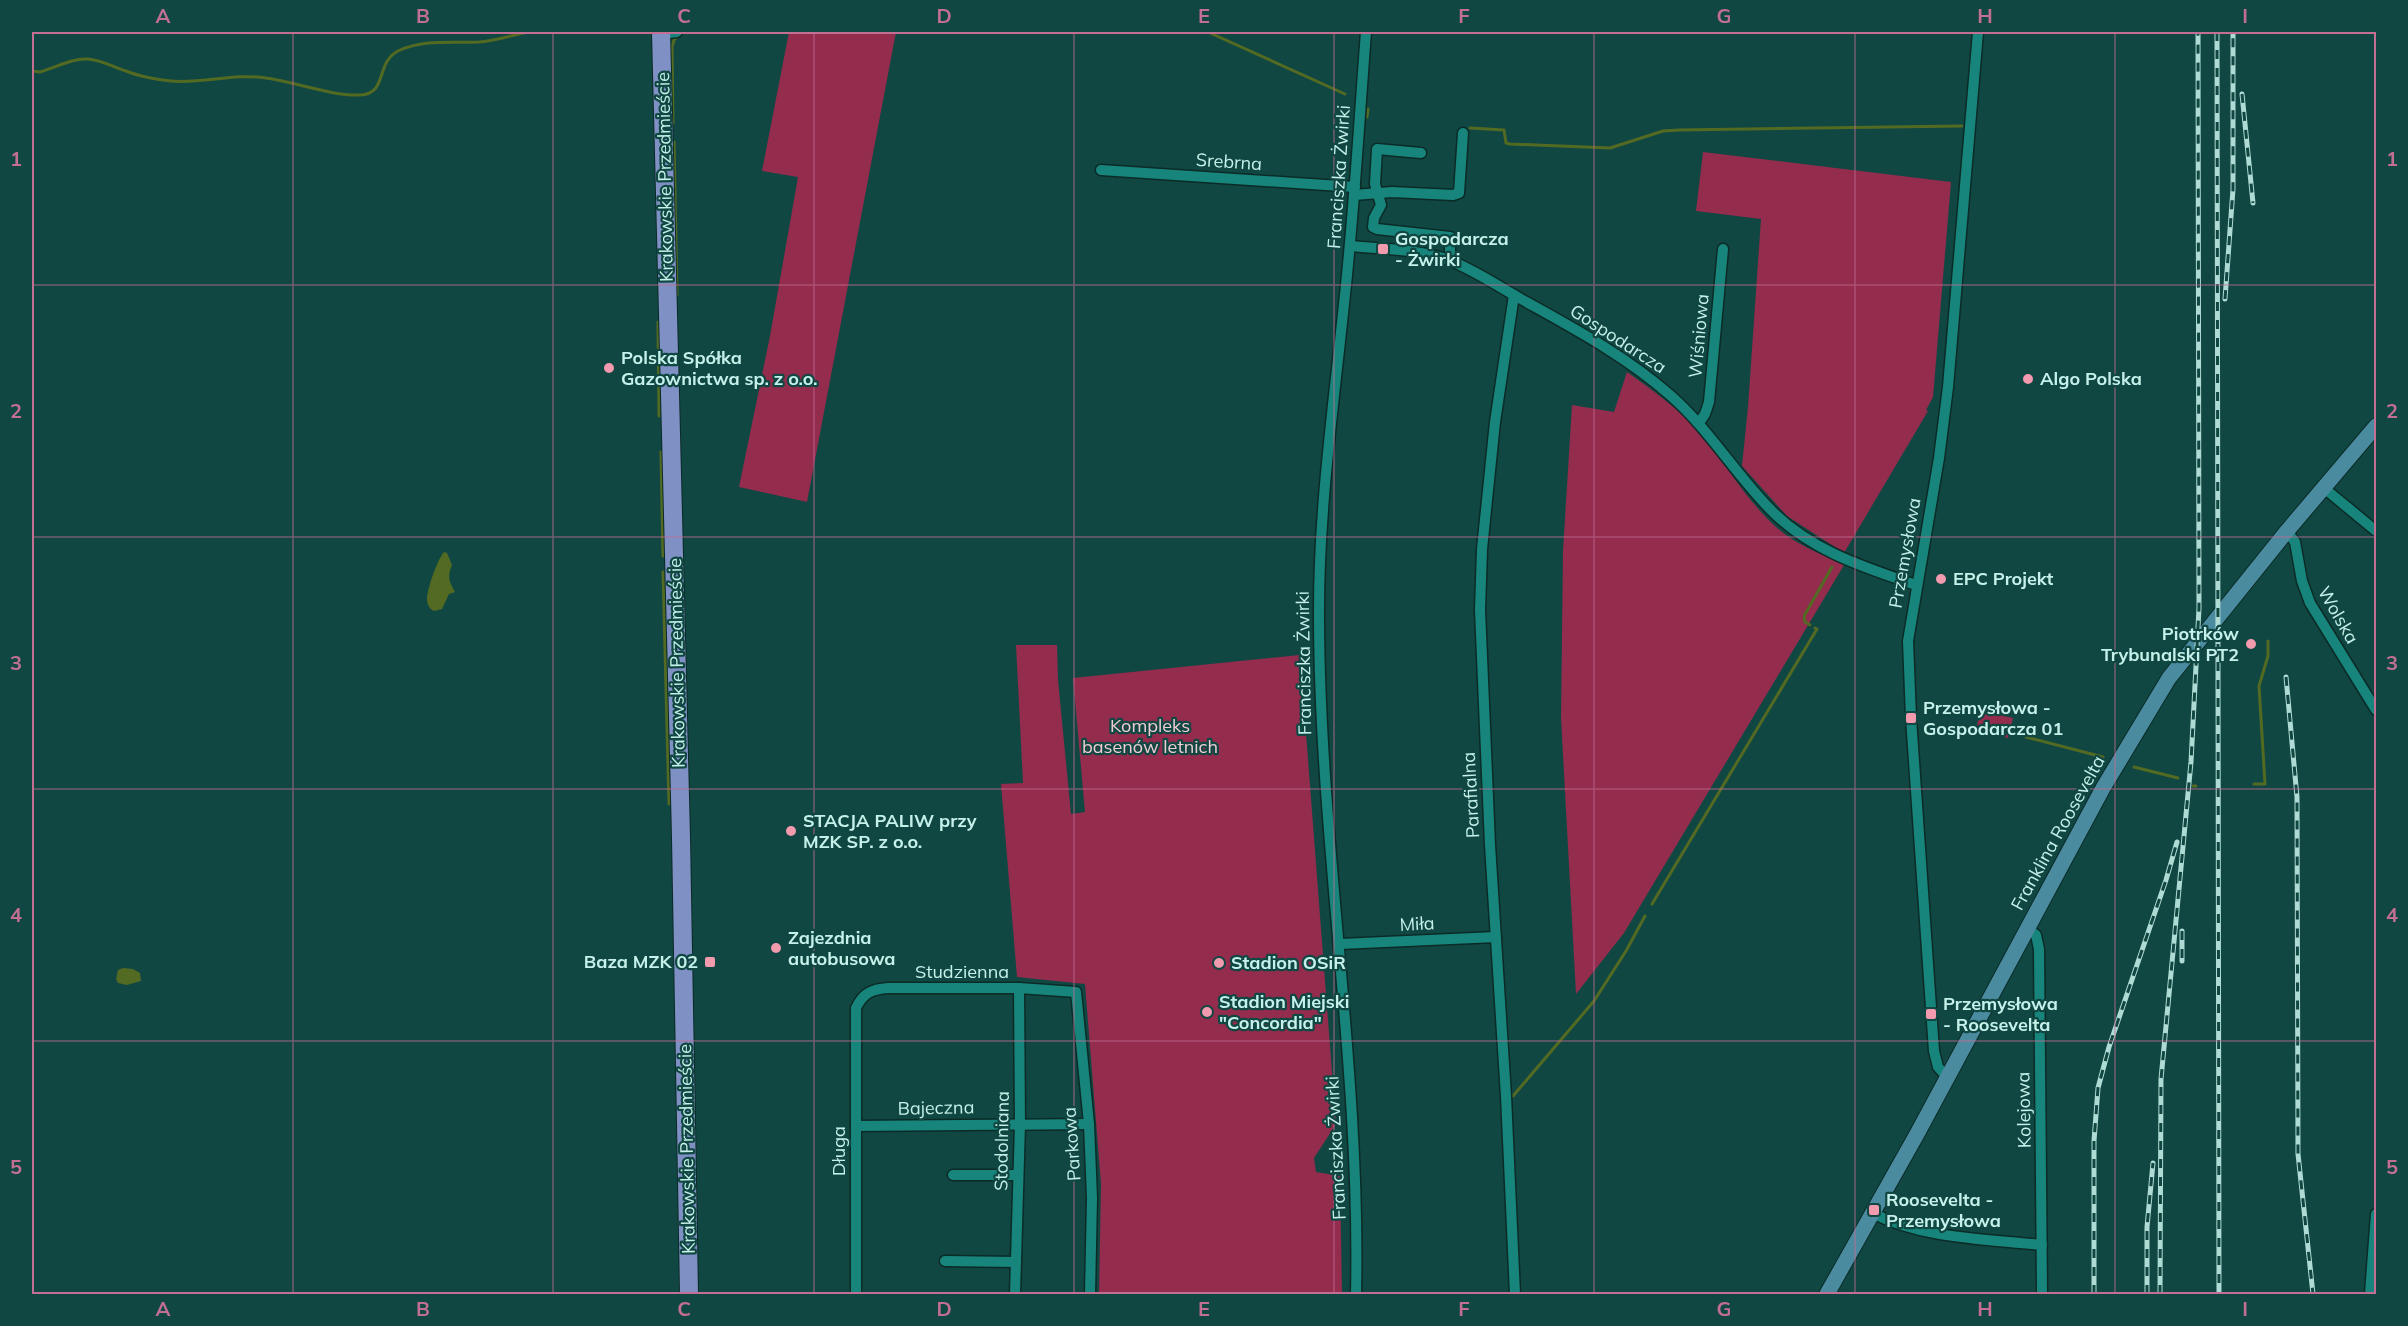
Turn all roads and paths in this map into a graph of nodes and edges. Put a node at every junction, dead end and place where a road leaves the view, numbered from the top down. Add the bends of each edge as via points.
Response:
1 (666, 32) edge
2 (1366, 32) edge
3 (1978, 32) edge
4 (1463, 133) dead end
5 (1420, 153) dead end
6 (1101, 170) dead end
7 (1354, 191) junction
8 (1378, 193) junction
9 (1350, 246) junction
10 (1723, 249) dead end
11 (1450, 261) junction
12 (1514, 296) junction
13 (1699, 423) junction
14 (2376, 426) edge
15 (2324, 488) junction
16 (2287, 531) junction
17 (2376, 531) edge
18 (1916, 585) junction
19 (2376, 710) edge
20 (2028, 929) junction
21 (1496, 937) junction
22 (1340, 944) junction
23 (1019, 988) junction
24 (1076, 992) joint
25 (856, 1008) joint
26 (1947, 1077) junction
27 (1020, 1124) junction
28 (1089, 1124) junction
29 (856, 1126) junction
30 (953, 1175) dead end
31 (1018, 1175) junction
32 (1872, 1213) junction
33 (2376, 1214) edge
34 (2042, 1245) junction
35 (945, 1261) dead end
36 (1016, 1262) junction
37 (689, 1294) edge
38 (855, 1294) edge
39 (1014, 1294) edge
40 (1090, 1294) edge
41 (1356, 1294) edge
42 (1515, 1294) edge
43 (1827, 1294) edge
44 (2042, 1294) edge
45 (2370, 1294) edge

1 - 37 main road, Krakowskie Przedmieście
2 - 7 street, Franciszka Żwirki
3 - 18 street, Przemysłowa via 1948,387
4 - 8 street, Srebrna via 1459,193
5 - 8 street via 1377,149
6 - 7 street, Srebrna
7 - 8 street, Srebrna
7 - 9 street, Franciszka Żwirki
8 - 11 street via 1381,205 1374,228 1450,237
9 - 11 street, Gospodarcza
9 - 22 street, Franciszka Żwirki via 1319,573 1320,701
10 - 13 street, Wiśniowa via 1708,402
11 - 12 street, Gospodarcza
12 - 13 street, Gospodarcza via 1632,364
12 - 21 street, Parafialna via 1495,422 1480,610
13 - 18 street, Gospodarcza via 1768,508 1799,535 1851,562
14 - 15 street, Franklina Roosevelta
15 - 16 street, Franklina Roosevelta
15 - 17 street
16 - 19 street, Wolska via 2295,542 2310,603
16 - 20 street, Franklina Roosevelta via 2169,678 2103,788
18 - 26 street, Przemysłowa via 1908,641 1911,718 1934,1051 1938,1067
20 - 26 street, Franklina Roosevelta
20 - 34 street, Kolejowa via 2036,935 2039,949
21 - 22 street, Miła
21 - 42 street, Parafialna
22 - 41 street, Franciszka Żwirki via 1355,1169
23 - 24 street, Studzienna
23 - 25 street, Studzienna via 878,988 864,996
23 - 27 street, Stodolniana
24 - 28 street, Parkowa
25 - 29 street, Długa
26 - 32 street, Franklina Roosevelta
27 - 28 street, Bajeczna
27 - 29 street, Bajeczna
27 - 31 street, Stodolniana
28 - 40 street, Parkowa
29 - 38 street, Długa
30 - 31 street
31 - 36 street, Stodolniana
32 - 34 street via 1920,1231
32 - 43 street, Franklina Roosevelta
33 - 45 street
34 - 44 street, Kolejowa
35 - 36 street
36 - 39 street, Stodolniana

